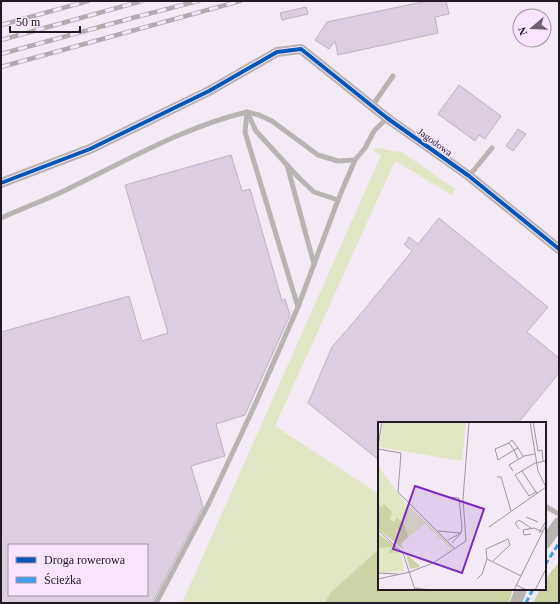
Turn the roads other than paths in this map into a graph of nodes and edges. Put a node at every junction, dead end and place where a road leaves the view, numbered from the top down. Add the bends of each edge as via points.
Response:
1 (393, 76) dead end
2 (372, 106) junction
3 (247, 112) junction
4 (387, 118) junction
5 (492, 148) dead end
6 (355, 160) junction
7 (286, 163) junction
8 (469, 176) junction
9 (1, 184) edge
10 (338, 200) junction
11 (1, 218) edge
12 (559, 249) edge
13 (314, 264) junction
14 (298, 307) junction
15 (546, 507) edge
16 (559, 514) edge
17 (559, 523) edge
18 (546, 542) edge
19 (521, 590) edge
20 (156, 603) edge
21 (516, 603) edge

1 - 2 lane
2 - 4 street, Jagodowa
2 - 9 street, Jagodowa via 301,49 277,52 209,91 90,149
3 - 6 lane via 272,122 318,155 338,160
3 - 7 lane via 256,131
3 - 11 lane via 208,124 156,146
3 - 14 lane via 245,132
4 - 6 lane via 374,131
4 - 8 street, Jagodowa
5 - 8 lane
6 - 10 lane
7 - 10 lane via 314,192
7 - 13 lane
8 - 12 street, Jagodowa
10 - 13 lane
13 - 14 lane
14 - 20 lane via 209,503
15 - 16 lane
17 - 18 street
19 - 21 street

